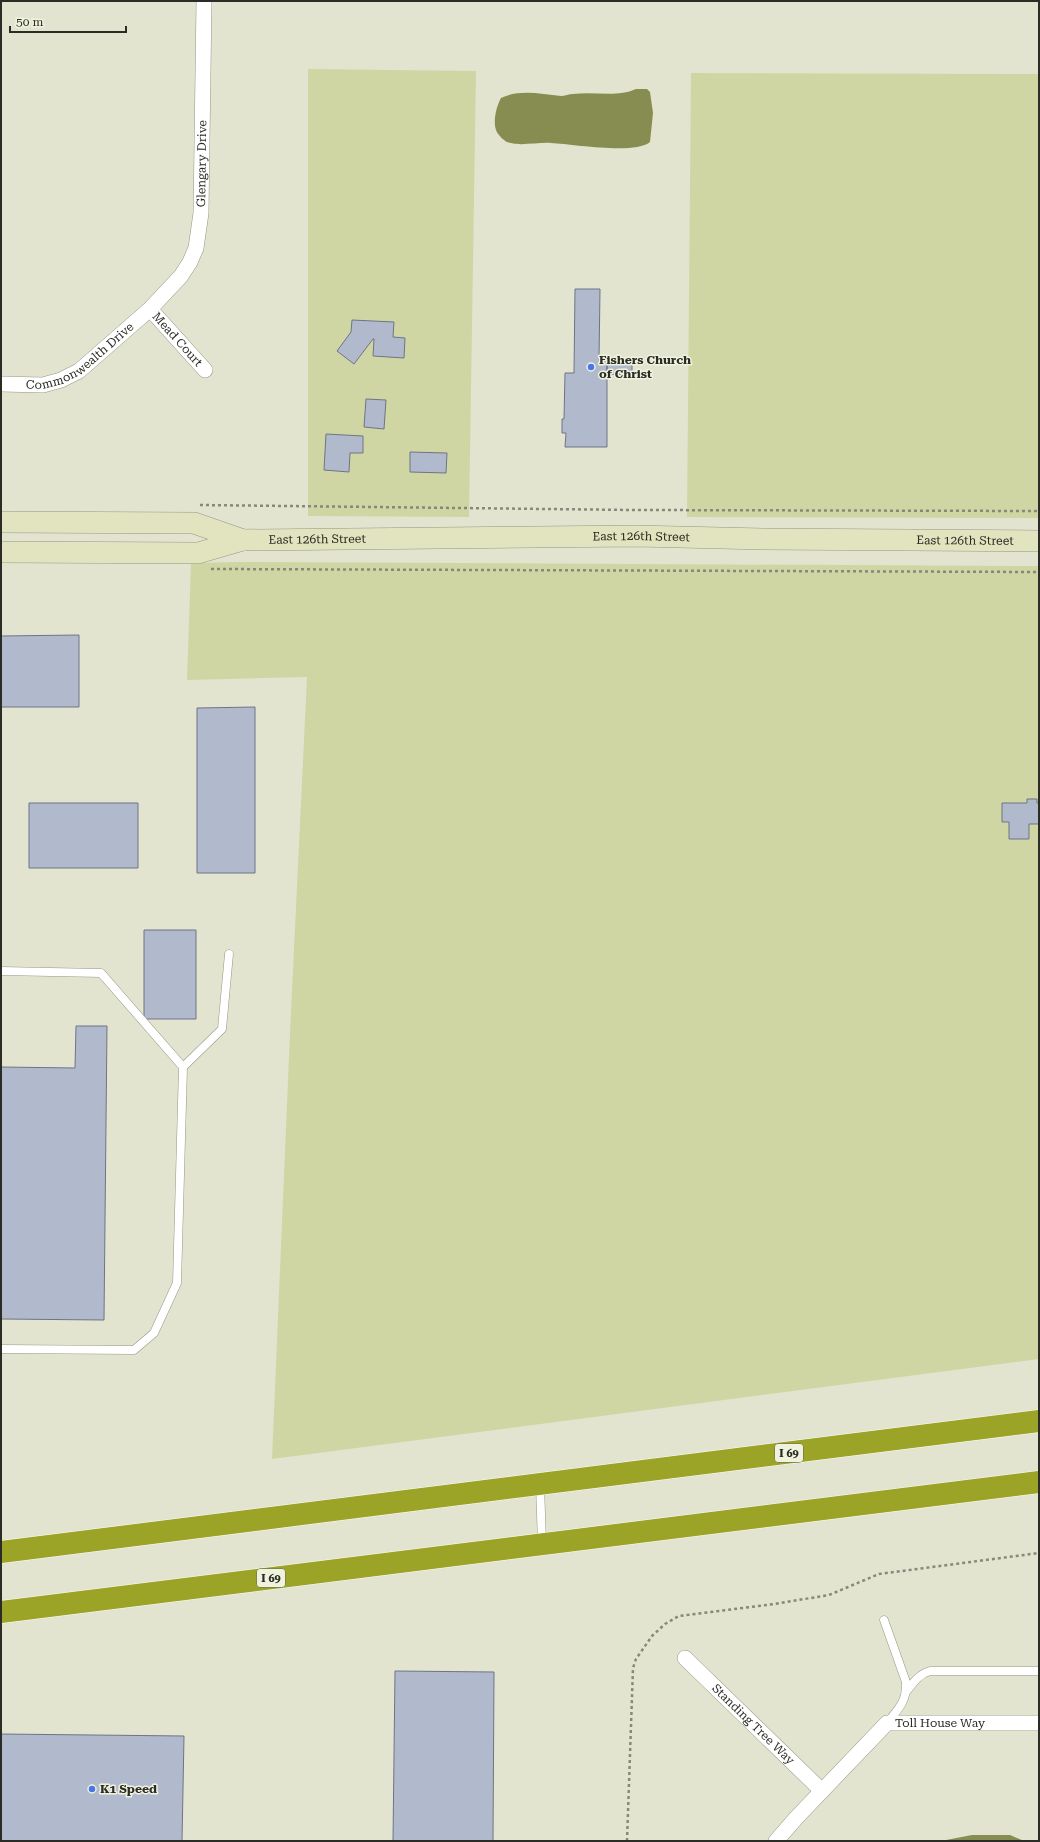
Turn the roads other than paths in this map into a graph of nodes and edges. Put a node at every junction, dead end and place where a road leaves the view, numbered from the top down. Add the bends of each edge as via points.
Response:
1 (204, 1) edge
2 (150, 309) junction
3 (205, 370) dead end
4 (1, 384) edge
5 (1, 522) edge
6 (243, 540) junction
7 (1039, 541) edge
8 (1, 552) edge
9 (229, 954) dead end
10 (1, 971) edge
11 (183, 1067) junction
12 (1, 1349) edge
13 (1039, 1421) edge
14 (1039, 1482) edge
15 (540, 1484) junction
16 (542, 1544) junction
17 (1, 1552) edge
18 (1, 1612) edge
19 (884, 1620) dead end
20 (685, 1658) dead end
21 (1039, 1671) edge
22 (906, 1692) junction
23 (887, 1723) junction
24 (1039, 1723) edge
25 (822, 1791) junction
26 (776, 1841) edge

1 - 2 street, Glengary Drive via 199,232 190,262 181,276
2 - 3 street, Mead Court
2 - 4 street, Commonwealth Drive via 79,371 43,385
5 - 6 main road, East 126th Street via 194,523
6 - 7 main road, East 126th Street via 637,536 770,540
6 - 8 main road, East 126th Street via 198,553
9 - 11 lane via 222,1029
10 - 11 lane via 101,973
11 - 12 lane via 178,1283 154,1333 134,1350
13 - 15 highway, I 69
14 - 16 highway, I 69
15 - 16 lane
15 - 17 highway, I 69
16 - 18 highway, I 69
19 - 22 lane via 906,1682
20 - 25 street, Standing Tree Way
21 - 22 lane via 930,1671 917,1678
22 - 23 lane via 904,1701
23 - 24 street, Toll House Way
23 - 25 street, Toll House Way
25 - 26 street, Toll House Way

